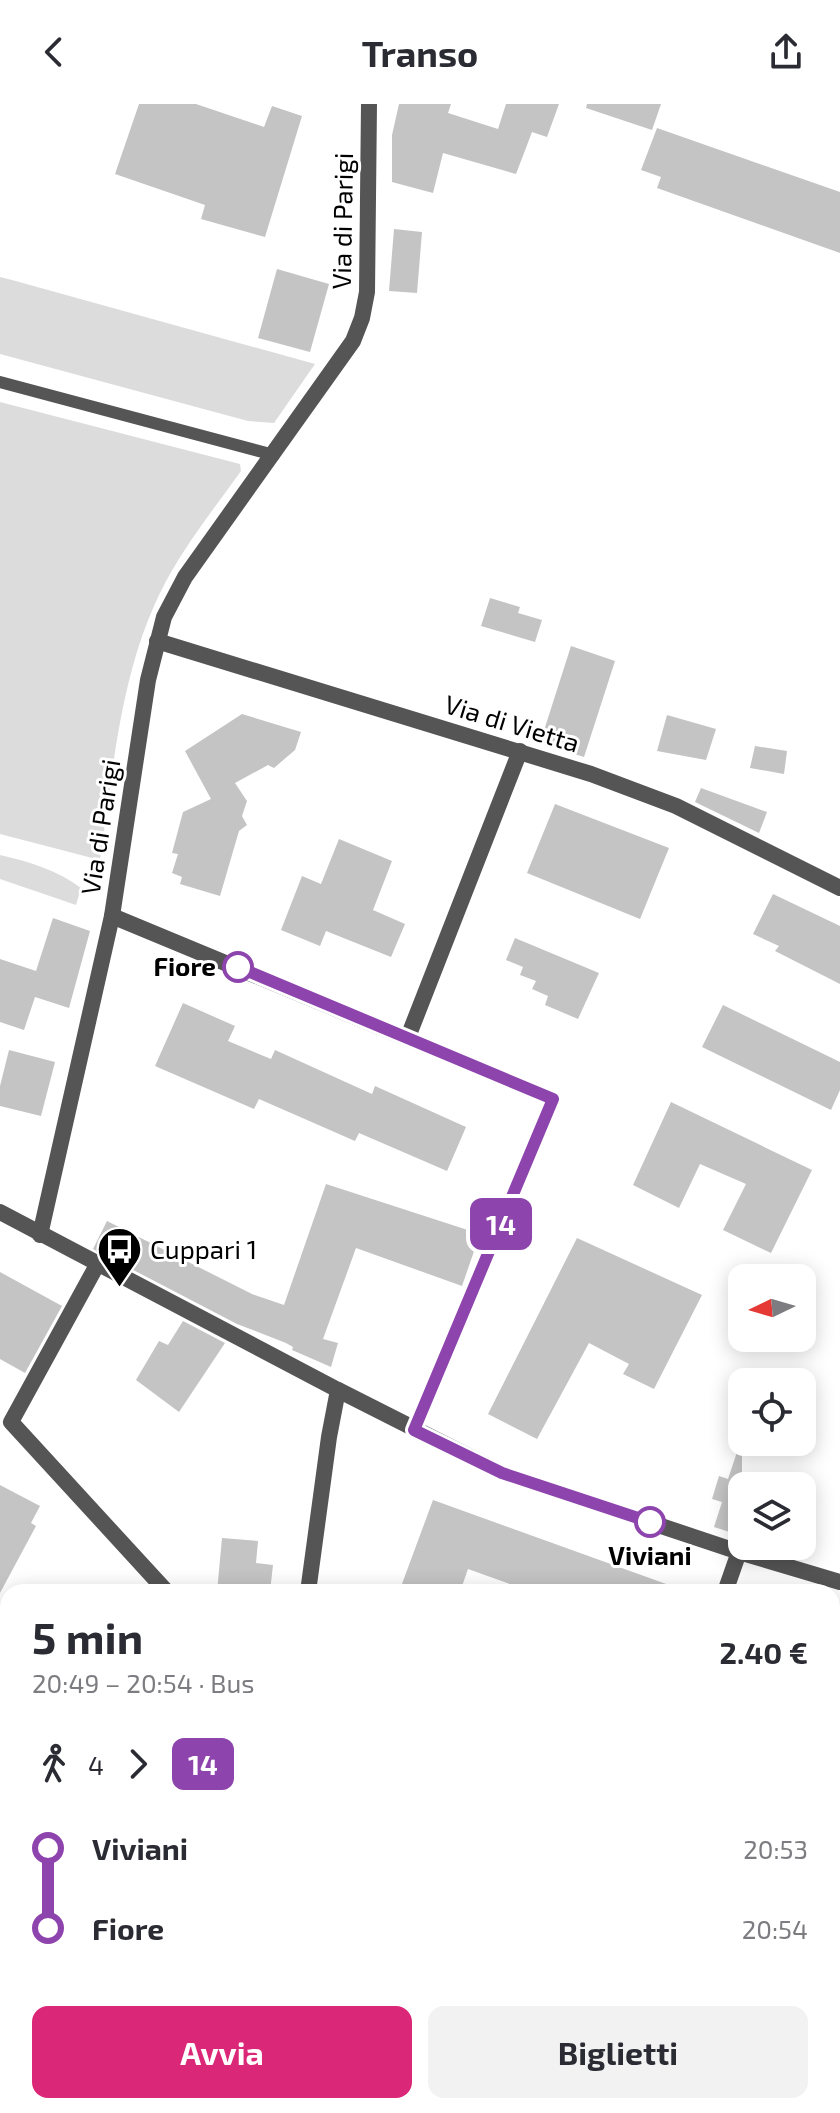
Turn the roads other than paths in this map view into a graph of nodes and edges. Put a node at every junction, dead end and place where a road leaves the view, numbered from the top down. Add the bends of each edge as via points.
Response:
1 (369, 104) edge
2 (0, 382) edge
3 (274, 455) junction
4 (157, 641) junction
5 (520, 751) junction
6 (840, 888) edge
7 (112, 916) junction
8 (408, 1037) junction
9 (0, 1212) edge
10 (40, 1235) junction
11 (97, 1265) junction
12 (338, 1390) junction
13 (414, 1430) junction
14 (728, 1548) edge
15 (736, 1560) edge
16 (766, 1560) edge
17 (840, 1582) edge
18 (160, 1584) edge
19 (309, 1584) edge
20 (728, 1584) edge

1 - 3 street, Via di Parigi via 367,292 362,318 353,341
2 - 3 lane
3 - 4 street, Via di Parigi via 185,577
4 - 5 street, Via di Vietta
4 - 7 street, Via di Parigi
5 - 6 street, Via di Vietta via 676,806
5 - 8 street
7 - 8 street
7 - 10 street, Via di Parigi
8 - 13 street via 553,1099
9 - 10 street
10 - 11 street
11 - 12 street
11 - 18 street via 11,1422
12 - 13 street
12 - 19 street
13 - 14 street via 502,1473
15 - 20 street
16 - 17 street

